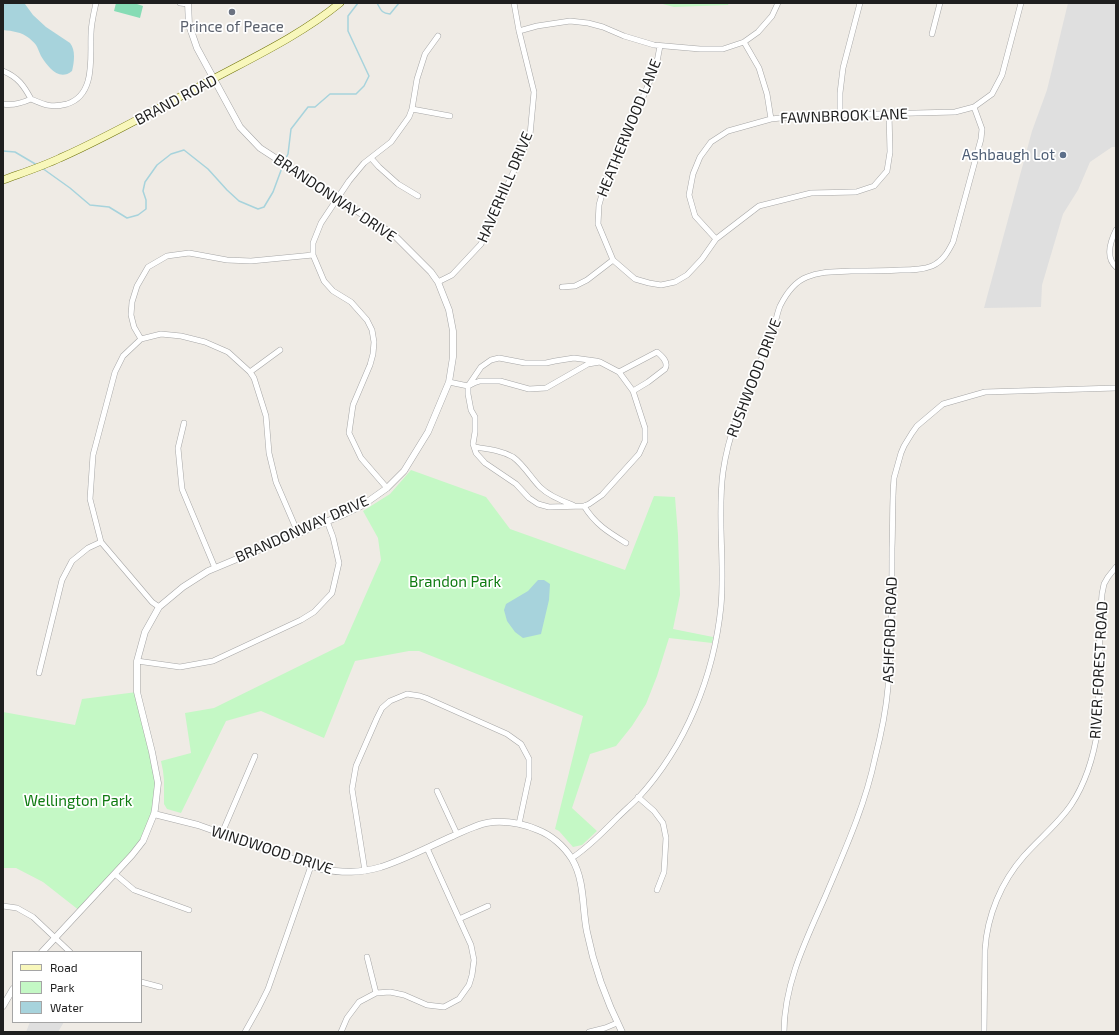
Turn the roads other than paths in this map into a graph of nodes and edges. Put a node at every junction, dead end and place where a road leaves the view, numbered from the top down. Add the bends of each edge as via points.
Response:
1 (96, 3) edge
2 (180, 3) edge
3 (340, 3) edge
4 (514, 3) edge
5 (778, 3) edge
6 (860, 3) edge
7 (940, 3) edge
8 (1021, 3) edge
9 (188, 4) edge
10 (519, 31) junction
11 (932, 34) dead end
12 (438, 36) dead end
13 (744, 42) junction
14 (660, 46) junction
15 (3, 71) edge
16 (214, 79) junction
17 (31, 99) junction
18 (3, 104) edge
19 (974, 108) junction
20 (412, 109) junction
21 (889, 114) junction
22 (840, 115) junction
23 (450, 116) dead end
24 (771, 119) junction
25 (371, 158) junction
26 (3, 180) edge
27 (418, 196) dead end
28 (337, 198) junction
29 (1116, 230) edge
30 (716, 239) junction
31 (313, 255) junction
32 (613, 260) junction
33 (1116, 267) edge
34 (438, 282) junction
35 (562, 287) dead end
36 (141, 339) junction
37 (280, 350) dead end
38 (600, 362) junction
39 (250, 372) junction
40 (619, 372) junction
41 (449, 382) junction
42 (468, 386) junction
43 (1116, 388) edge
44 (633, 391) junction
45 (184, 423) dead end
46 (474, 447) junction
47 (387, 488) junction
48 (574, 506) junction
49 (584, 506) junction
50 (327, 521) junction
51 (298, 533) junction
52 (101, 542) junction
53 (626, 543) dead end
54 (1116, 567) edge
55 (215, 568) junction
56 (159, 607) junction
57 (137, 660) junction
58 (39, 673) dead end
59 (255, 756) dead end
60 (437, 791) dead end
61 (638, 797) junction
62 (154, 814) junction
63 (519, 824) junction
64 (222, 834) junction
65 (457, 834) junction
66 (427, 848) junction
67 (572, 858) junction
68 (311, 866) junction
69 (365, 871) junction
70 (115, 874) junction
71 (657, 890) dead end
72 (3, 906) edge
73 (488, 906) dead end
74 (189, 910) dead end
75 (459, 919) junction
76 (55, 938) junction
77 (43, 951) edge
78 (69, 951) edge
79 (367, 957) dead end
80 (142, 982) edge
81 (160, 987) dead end
82 (12, 991) edge
83 (376, 993) junction
84 (4, 1004) edge
85 (617, 1022) junction
86 (245, 1032) edge
87 (341, 1032) edge
88 (589, 1032) edge
89 (622, 1032) edge
90 (784, 1032) edge
91 (984, 1032) edge

1 - 17 street via 91,32 89,82 84,91 71,102 56,106 46,106
2 - 9 street
3 - 16 main road, BRAND ROAD via 308,27
4 - 10 street, HAVERHILL DRIVE
5 - 13 street via 772,16 758,32
6 - 22 street via 843,68
7 - 11 street
8 - 19 street, FAWNBROOK LANE via 1002,75 992,94
9 - 16 street, BRANDONWAY DRIVE via 189,25 197,48
10 - 14 street via 570,21 604,27 624,36
10 - 34 street, HAVERHILL DRIVE via 534,92 530,135 481,244 452,275
12 - 20 street via 425,54 416,79
13 - 14 street via 723,49
13 - 24 street via 759,68
14 - 32 street, HEATHERWOOD LANE via 656,67 604,187 599,205 598,224
15 - 17 street via 20,82
16 - 26 main road, BRAND ROAD via 95,142
16 - 28 street, BRANDONWAY DRIVE via 240,127 260,148
17 - 18 street via 18,104
19 - 21 street, FAWNBROOK LANE via 955,112
19 - 61 street, RUSHWOOD DRIVE via 982,129 981,139 953,242 946,256 933,266 918,270 825,272 805,277 789,290 779,308 772,334 737,416 726,454 721,501 721,605 710,667 696,705 678,742
20 - 23 street
20 - 25 street via 391,142
21 - 22 street, FAWNBROOK LANE
21 - 30 street, HEATHERWOOD LANE via 890,152 887,171 874,186 856,192 811,193 758,206
22 - 24 street, FAWNBROOK LANE
24 - 30 street, FAWNBROOK LANE via 728,131 711,142 700,157 689,195 695,216
25 - 27 street via 398,184
25 - 28 street via 349,180
28 - 31 street via 321,223 313,243
28 - 34 street, BRANDONWAY DRIVE via 394,235 432,272
29 - 33 street via 1109,248 1110,258
30 - 32 street, HEATHERWOOD LANE via 687,275 675,282 661,285 635,279
31 - 36 street via 251,261 189,254 167,256 148,268 137,286 131,314 134,327
31 - 47 street via 324,281 351,302 372,330 373,354 353,405 349,432 361,458
32 - 35 street via 587,280 575,286
34 - 41 street, BRANDONWAY DRIVE via 449,310 453,331 453,357
36 - 39 street via 161,334 205,342 228,352
36 - 52 street via 123,356 115,372 93,455 90,499
37 - 39 street
38 - 40 street
38 - 42 street via 588,364 546,388 529,389 491,381 480,381
38 - 42 street via 574,358 546,363 525,363 499,358 481,367
39 - 51 street via 266,416 269,453 276,482
40 - 44 street
40 - 44 street via 657,352 666,361 665,369
41 - 42 street
41 - 47 street, BRANDONWAY DRIVE via 428,432 404,472
42 - 46 street via 471,410 475,417
43 - 90 street, ASHFORD ROAD via 985,392 943,404 916,426 904,446 894,478 888,688 875,759 850,839 795,969 786,1004
44 - 49 street via 646,428 645,442 639,454 602,495
45 - 55 street via 178,448 182,489
46 - 48 street via 498,450 513,458 541,488 555,498
46 - 48 street via 485,463 516,484 538,504 549,507
47 - 50 street, BRANDONWAY DRIVE via 363,505
48 - 49 street
49 - 53 street via 605,530
50 - 51 street, BRANDONWAY DRIVE
50 - 57 street via 340,563 332,593 314,612 213,661 180,667
51 - 55 street, BRANDONWAY DRIVE
52 - 56 street
52 - 58 street via 88,548 72,561 62,580
54 - 91 street, RIVER FOREST ROAD via 1104,584 1102,594 1098,728 1091,763 1072,804 1014,869 993,909 984,950
55 - 56 street, BRANDONWAY DRIVE via 183,587
56 - 57 street, BRANDONWAY DRIVE via 145,632
57 - 62 street, BRANDONWAY DRIVE via 139,702 158,783
59 - 64 street
60 - 65 street
61 - 67 street, RUSHWOOD DRIVE via 592,843
61 - 71 street via 663,823 666,838 664,872
62 - 64 street, WINDWOOD DRIVE
62 - 70 street, BRANDONWAY DRIVE via 143,841
63 - 65 street, WINDWOOD DRIVE via 492,822
63 - 67 street, WINDWOOD DRIVE via 545,833 558,842
63 - 69 street via 529,776 529,759 521,744 507,734 426,698 407,694 390,701 382,708 356,766 352,789
64 - 68 street, WINDWOOD DRIVE
65 - 66 street, WINDWOOD DRIVE
66 - 69 street, WINDWOOD DRIVE
66 - 75 street
67 - 85 street, WINDWOOD DRIVE via 582,888 583,910 595,966
68 - 69 street, WINDWOOD DRIVE via 336,872
68 - 86 street via 268,989
70 - 74 street via 134,890
70 - 76 street, BRANDONWAY DRIVE
72 - 76 street via 17,908 33,917
73 - 75 street
75 - 83 street via 471,945 474,960 469,985 459,999 444,1007 390,992
76 - 77 street, BRANDONWAY DRIVE
76 - 78 street
79 - 83 street
80 - 81 street
82 - 84 street
83 - 87 street via 359,1002 347,1018
85 - 88 street
85 - 89 street, WINDWOOD DRIVE

